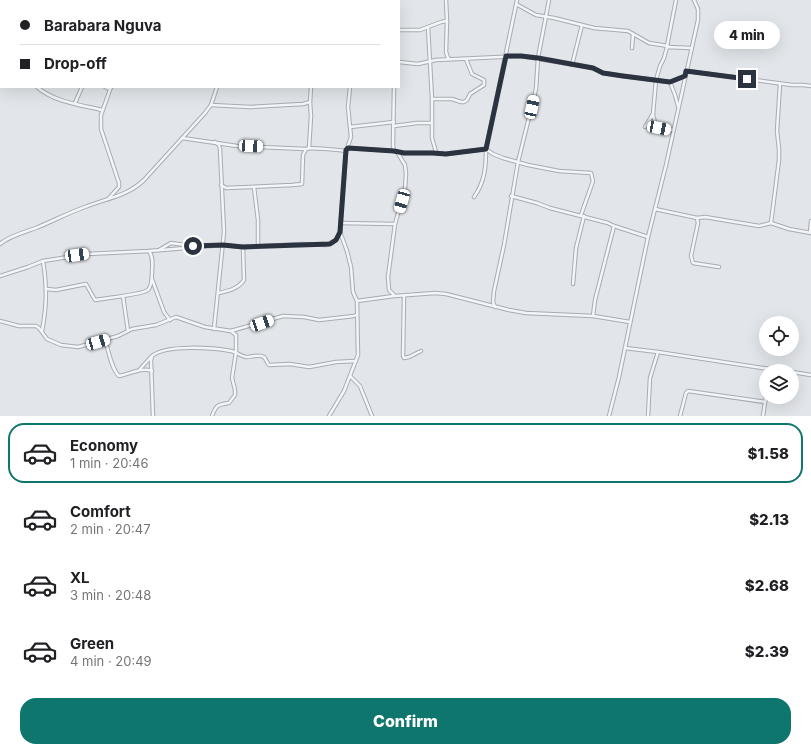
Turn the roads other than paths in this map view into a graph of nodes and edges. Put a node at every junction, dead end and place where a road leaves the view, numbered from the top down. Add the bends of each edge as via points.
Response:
1 (446, 0) edge
2 (517, 0) edge
3 (549, 0) edge
4 (676, 0) edge
5 (694, 0) edge
6 (516, 4) junction
7 (546, 16) junction
8 (447, 22) junction
9 (582, 25) junction
10 (428, 27) junction
11 (400, 30) edge
12 (633, 34) junction
13 (667, 46) junction
14 (632, 48) dead end
15 (691, 48) junction
16 (506, 56) junction
17 (538, 58) junction
18 (466, 59) junction
19 (452, 60) junction
20 (400, 62) edge
21 (430, 62) junction
22 (572, 65) junction
23 (686, 71) junction
24 (685, 76) junction
25 (656, 80) junction
26 (670, 82) junction
27 (780, 84) junction
28 (811, 86) edge
29 (38, 88) edge
30 (82, 88) edge
31 (110, 88) edge
32 (217, 88) edge
33 (311, 88) edge
34 (350, 88) edge
35 (394, 88) edge
36 (432, 99) junction
37 (310, 102) junction
38 (75, 103) junction
39 (210, 106) junction
40 (678, 109) junction
41 (102, 110) junction
42 (653, 114) junction
43 (394, 122) junction
44 (432, 123) junction
45 (394, 126) junction
46 (350, 127) junction
47 (645, 127) dead end
48 (673, 130) junction
49 (181, 138) junction
50 (215, 142) junction
51 (307, 148) junction
52 (347, 149) junction
53 (486, 149) junction
54 (396, 152) junction
55 (436, 153) junction
56 (518, 162) junction
57 (221, 185) junction
58 (254, 187) junction
59 (226, 188) junction
60 (221, 190) junction
61 (511, 196) junction
62 (474, 197) dead end
63 (107, 200) junction
64 (655, 209) junction
65 (582, 215) junction
66 (697, 218) junction
67 (811, 221) edge
68 (341, 222) junction
69 (771, 223) junction
70 (395, 224) junction
71 (614, 226) junction
72 (340, 232) junction
73 (811, 233) edge
74 (648, 237) junction
75 (0, 244) edge
76 (223, 245) junction
77 (195, 247) junction
78 (243, 247) junction
79 (258, 247) junction
80 (159, 250) junction
81 (149, 251) junction
82 (43, 261) junction
83 (719, 267) dead end
84 (0, 276) edge
85 (152, 277) junction
86 (573, 284) dead end
87 (47, 289) junction
88 (219, 293) junction
89 (123, 296) junction
90 (394, 296) junction
91 (404, 296) junction
92 (357, 301) junction
93 (493, 302) junction
94 (491, 306) junction
95 (495, 307) junction
96 (356, 315) junction
97 (593, 316) junction
98 (170, 320) junction
99 (0, 321) edge
100 (630, 322) junction
101 (214, 329) junction
102 (41, 331) junction
103 (128, 331) junction
104 (231, 331) junction
105 (106, 340) junction
106 (625, 348) junction
107 (421, 351) dead end
108 (236, 352) junction
109 (658, 352) junction
110 (152, 356) junction
111 (356, 361) junction
112 (759, 368) edge
113 (140, 369) junction
114 (152, 371) junction
115 (799, 373) edge
116 (811, 375) edge
117 (350, 376) junction
118 (759, 401) edge
119 (765, 404) edge
120 (153, 416) edge
121 (212, 416) edge
122 (329, 416) edge
123 (372, 416) edge
124 (609, 416) edge
125 (648, 416) edge
126 (680, 416) edge
127 (763, 416) edge

1 - 8 street
2 - 6 street
3 - 7 street
4 - 13 street
5 - 15 street via 699,15
6 - 7 street via 536,15
6 - 16 street
7 - 9 street
7 - 17 street
8 - 10 street
8 - 19 street via 446,52
9 - 12 street
9 - 22 street
10 - 11 street via 420,30
10 - 21 street
12 - 13 street via 649,43
12 - 14 street
13 - 15 street
13 - 25 street
15 - 23 street
16 - 17 street
16 - 18 street
16 - 53 street
17 - 22 street
17 - 56 street via 536,89
18 - 19 street
18 - 36 street via 472,74 484,80 484,85 470,94 464,102
19 - 21 street
20 - 21 street
21 - 36 street
22 - 25 street via 593,68 603,73
23 - 24 street
23 - 27 street
24 - 26 street
24 - 40 street
25 - 26 street
25 - 42 street
26 - 40 street
27 - 28 street
27 - 69 street via 776,132 779,160
29 - 38 street via 44,93
30 - 38 street
31 - 41 street
32 - 39 street
33 - 37 street
34 - 46 street
35 - 43 street
36 - 44 street
37 - 39 street via 250,107
37 - 51 street
38 - 41 street
39 - 49 street
40 - 48 street
41 - 63 street via 101,129 119,183 119,187
42 - 47 street
42 - 48 street via 656,126
43 - 45 street
43 - 46 street
44 - 45 street
44 - 55 street
45 - 54 street via 393,145
46 - 52 street via 351,137
48 - 64 street
49 - 50 street
49 - 63 street via 142,182 126,193
50 - 51 street via 237,146
50 - 57 street via 220,149
51 - 52 street
51 - 58 street via 303,154 302,184
52 - 54 street
52 - 68 street
53 - 55 street
53 - 56 street
53 - 62 street via 483,181
54 - 55 street
54 - 70 street via 405,165 406,174 405,189
56 - 61 street
56 - 65 street via 559,171 591,173 592,182
57 - 59 street
57 - 60 street
58 - 59 street
58 - 79 street
59 - 60 street
60 - 76 street
61 - 65 street
61 - 93 street
63 - 75 street via 9,238
64 - 66 street
64 - 74 street
65 - 71 street
65 - 86 street
66 - 69 street via 705,216 759,226
66 - 83 street via 691,256 693,263
67 - 73 street
68 - 70 street
68 - 72 street
69 - 73 street
70 - 90 street via 388,276 389,290
71 - 74 street
71 - 97 street
72 - 79 street via 336,240 326,245
72 - 92 street
74 - 100 street
76 - 77 street
76 - 78 street
76 - 88 street
77 - 80 street
77 - 80 street via 171,243
78 - 79 street
78 - 88 street via 244,280 232,290
80 - 81 street
81 - 82 street via 87,254
81 - 85 street via 152,258
82 - 84 street
82 - 87 street
85 - 89 street via 151,286 146,291
85 - 98 street via 164,312
87 - 89 street via 56,290 86,284 95,300
87 - 102 street
88 - 101 street
89 - 103 street
90 - 91 street
90 - 92 street
91 - 94 street via 446,294
91 - 107 street via 403,356 409,357
92 - 96 street
93 - 94 street
93 - 95 street
94 - 95 street
95 - 97 street via 526,313
96 - 104 street via 319,320 283,316
96 - 111 street via 359,346
97 - 100 street
98 - 101 street via 176,317
98 - 103 street
99 - 102 street via 19,326 36,326
100 - 106 street
101 - 104 street
102 - 105 street via 47,339 61,345 78,347
103 - 105 street
104 - 108 street via 236,335
105 - 113 street via 118,376
106 - 109 street
106 - 124 street
108 - 110 street via 188,348 159,352
108 - 111 street via 245,357 260,356 265,358 269,365 309,366
108 - 121 street via 232,378 234,397 229,403 215,407
109 - 112 street
109 - 125 street via 650,378
110 - 113 street
110 - 114 street
111 - 117 street
113 - 114 street
114 - 120 street
115 - 116 street
117 - 122 street via 344,392
117 - 123 street via 360,386
118 - 126 street via 688,391
119 - 127 street

